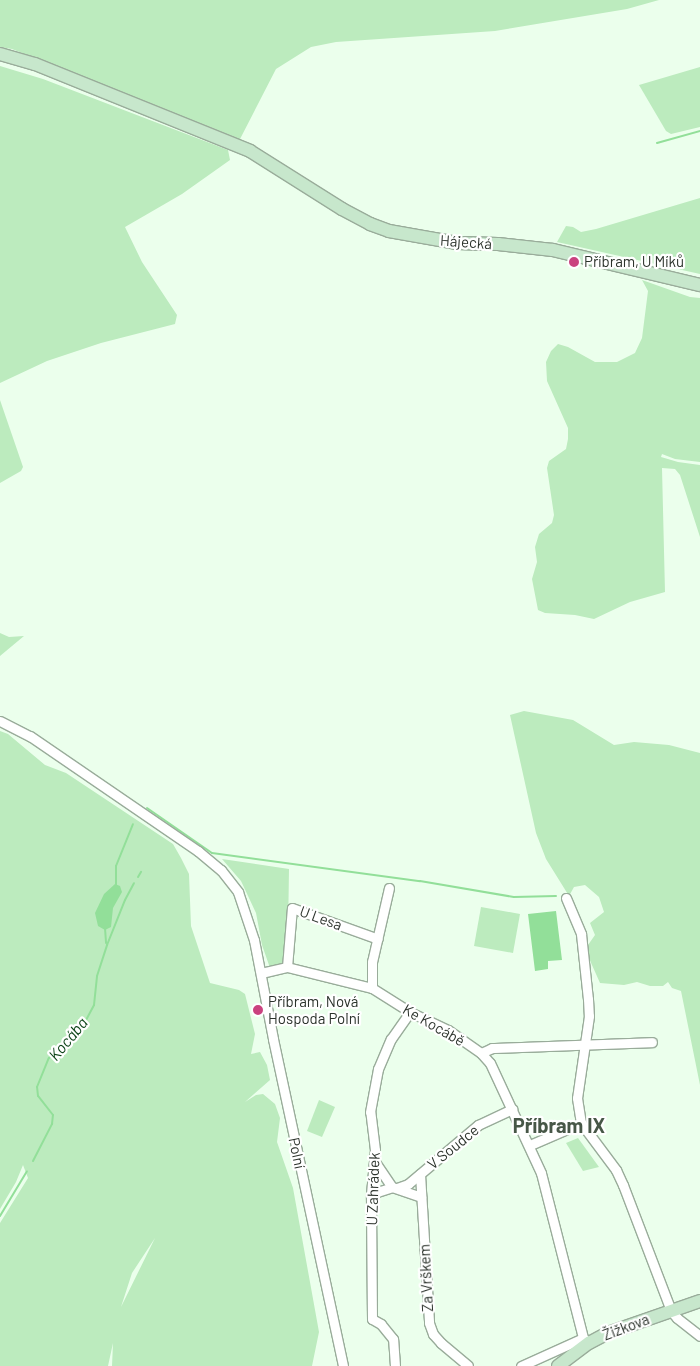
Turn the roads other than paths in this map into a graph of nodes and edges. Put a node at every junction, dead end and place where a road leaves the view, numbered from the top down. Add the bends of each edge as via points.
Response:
1 (0, 54) edge
2 (700, 285) edge
3 (0, 721) edge
4 (389, 888) dead end
5 (566, 898) dead end
6 (378, 938) junction
7 (287, 968) junction
8 (260, 973) junction
9 (372, 988) junction
10 (410, 1012) junction
11 (652, 1042) dead end
12 (586, 1043) junction
13 (481, 1053) junction
14 (512, 1110) junction
15 (581, 1124) junction
16 (530, 1144) junction
17 (375, 1161) junction
18 (420, 1174) junction
19 (394, 1188) junction
20 (371, 1194) junction
21 (421, 1197) junction
22 (700, 1301) edge
23 (671, 1311) junction
24 (700, 1336) edge
25 (586, 1341) junction
26 (343, 1366) edge
27 (395, 1366) edge
28 (468, 1366) edge
29 (521, 1366) edge
30 (558, 1366) edge

1 - 2 main road, Hájecká via 35,64 250,151 342,209 389,231 457,243 553,250
3 - 8 street, Polní via 30,736 221,870 238,892 248,916
4 - 6 street
5 - 12 street via 581,934 584,952 590,1016
6 - 7 street, U Lesa via 292,908
6 - 9 street via 372,962
7 - 8 street, Ke Kocábě
7 - 9 street, Ke Kocábě
8 - 26 street, Polní
9 - 10 street, Ke Kocábě
10 - 13 street, Ke Kocábě via 448,1030
10 - 17 street, U Zahrádek via 378,1068 370,1112
11 - 12 street
12 - 13 street via 492,1048
12 - 15 street via 577,1098
13 - 14 street, Ke Kocábě via 498,1075
14 - 16 street, Ke Kocábě
14 - 18 street, V Soudce via 478,1125
15 - 16 street
15 - 23 street via 616,1170
16 - 25 street, Ke Kocábě via 548,1198
17 - 19 street
17 - 20 street, U Zahrádek
18 - 19 street, V Soudce via 408,1184
18 - 21 street, Za Vrškem
19 - 20 street, V Soudce
19 - 21 street
20 - 27 street, U Zahrádek via 372,1319 381,1324 393,1339
21 - 28 street, Za Vrškem via 429,1323 441,1343
22 - 23 main road, Žižkova
23 - 24 street
23 - 25 main road, Žižkova
25 - 29 street
25 - 30 main road, Žižkova

